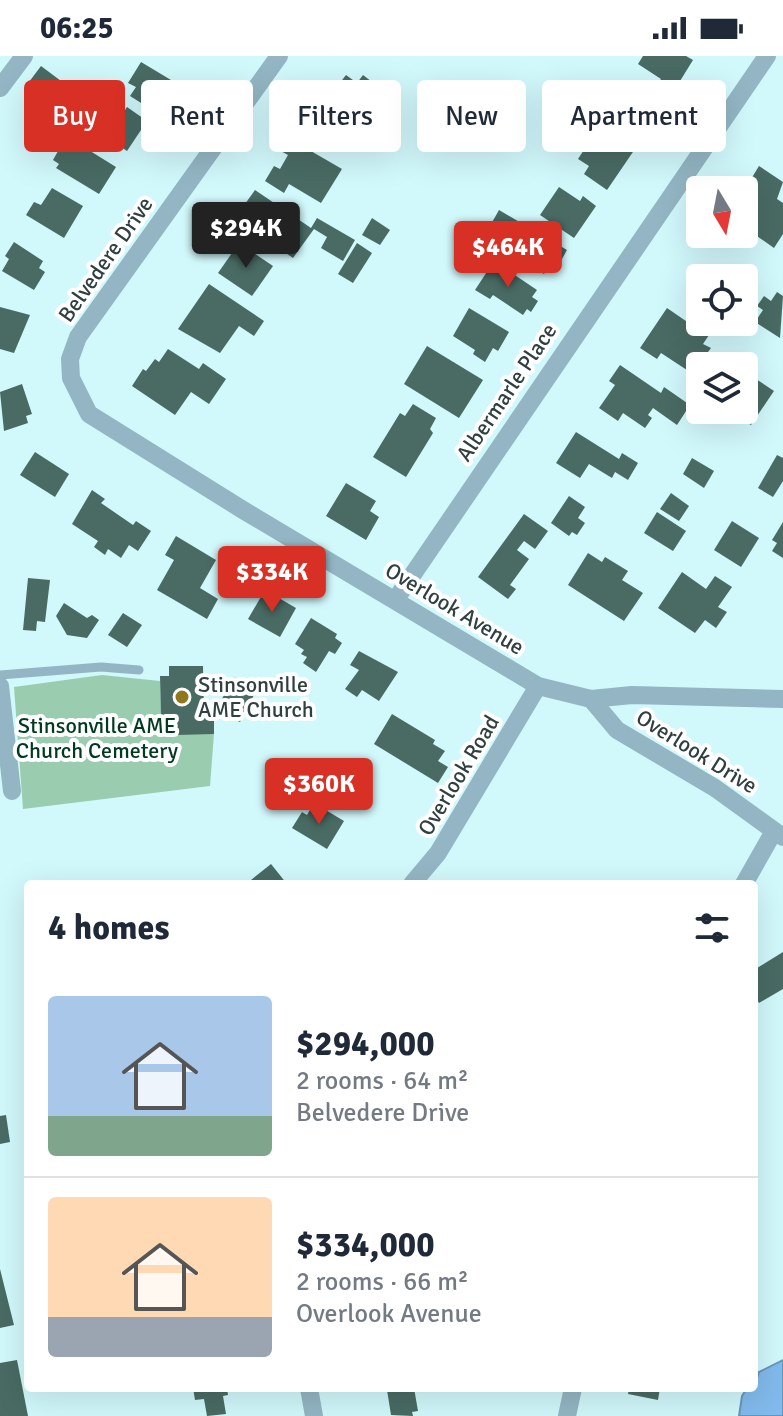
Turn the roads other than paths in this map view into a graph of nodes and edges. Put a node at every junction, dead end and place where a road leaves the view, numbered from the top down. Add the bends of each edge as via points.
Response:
1 (24, 56) edge
2 (279, 56) edge
3 (767, 56) edge
4 (0, 88) edge
5 (71, 378) joint
6 (396, 599) junction
7 (139, 670) dead end
8 (0, 675) edge
9 (0, 686) edge
10 (538, 686) junction
11 (591, 699) junction
12 (783, 699) edge
13 (12, 791) dead end
14 (779, 834) edge
15 (415, 880) edge
16 (747, 880) edge
17 (310, 1392) edge
18 (572, 1392) edge
19 (314, 1416) edge
20 (567, 1416) edge

1 - 4 street
2 - 5 street, Belvedere Drive via 78,337 70,359
3 - 6 street, Albermarle Place
5 - 6 street, Overlook Avenue via 89,414 114,432
6 - 10 street, Overlook Avenue
7 - 8 lane via 101,667
9 - 13 street
10 - 11 street, Overlook Avenue
10 - 15 street, Overlook Road via 438,853
11 - 12 street, Overlook Avenue
11 - 14 street, Overlook Drive via 617,730 715,788
14 - 16 street
17 - 19 street
18 - 20 street

